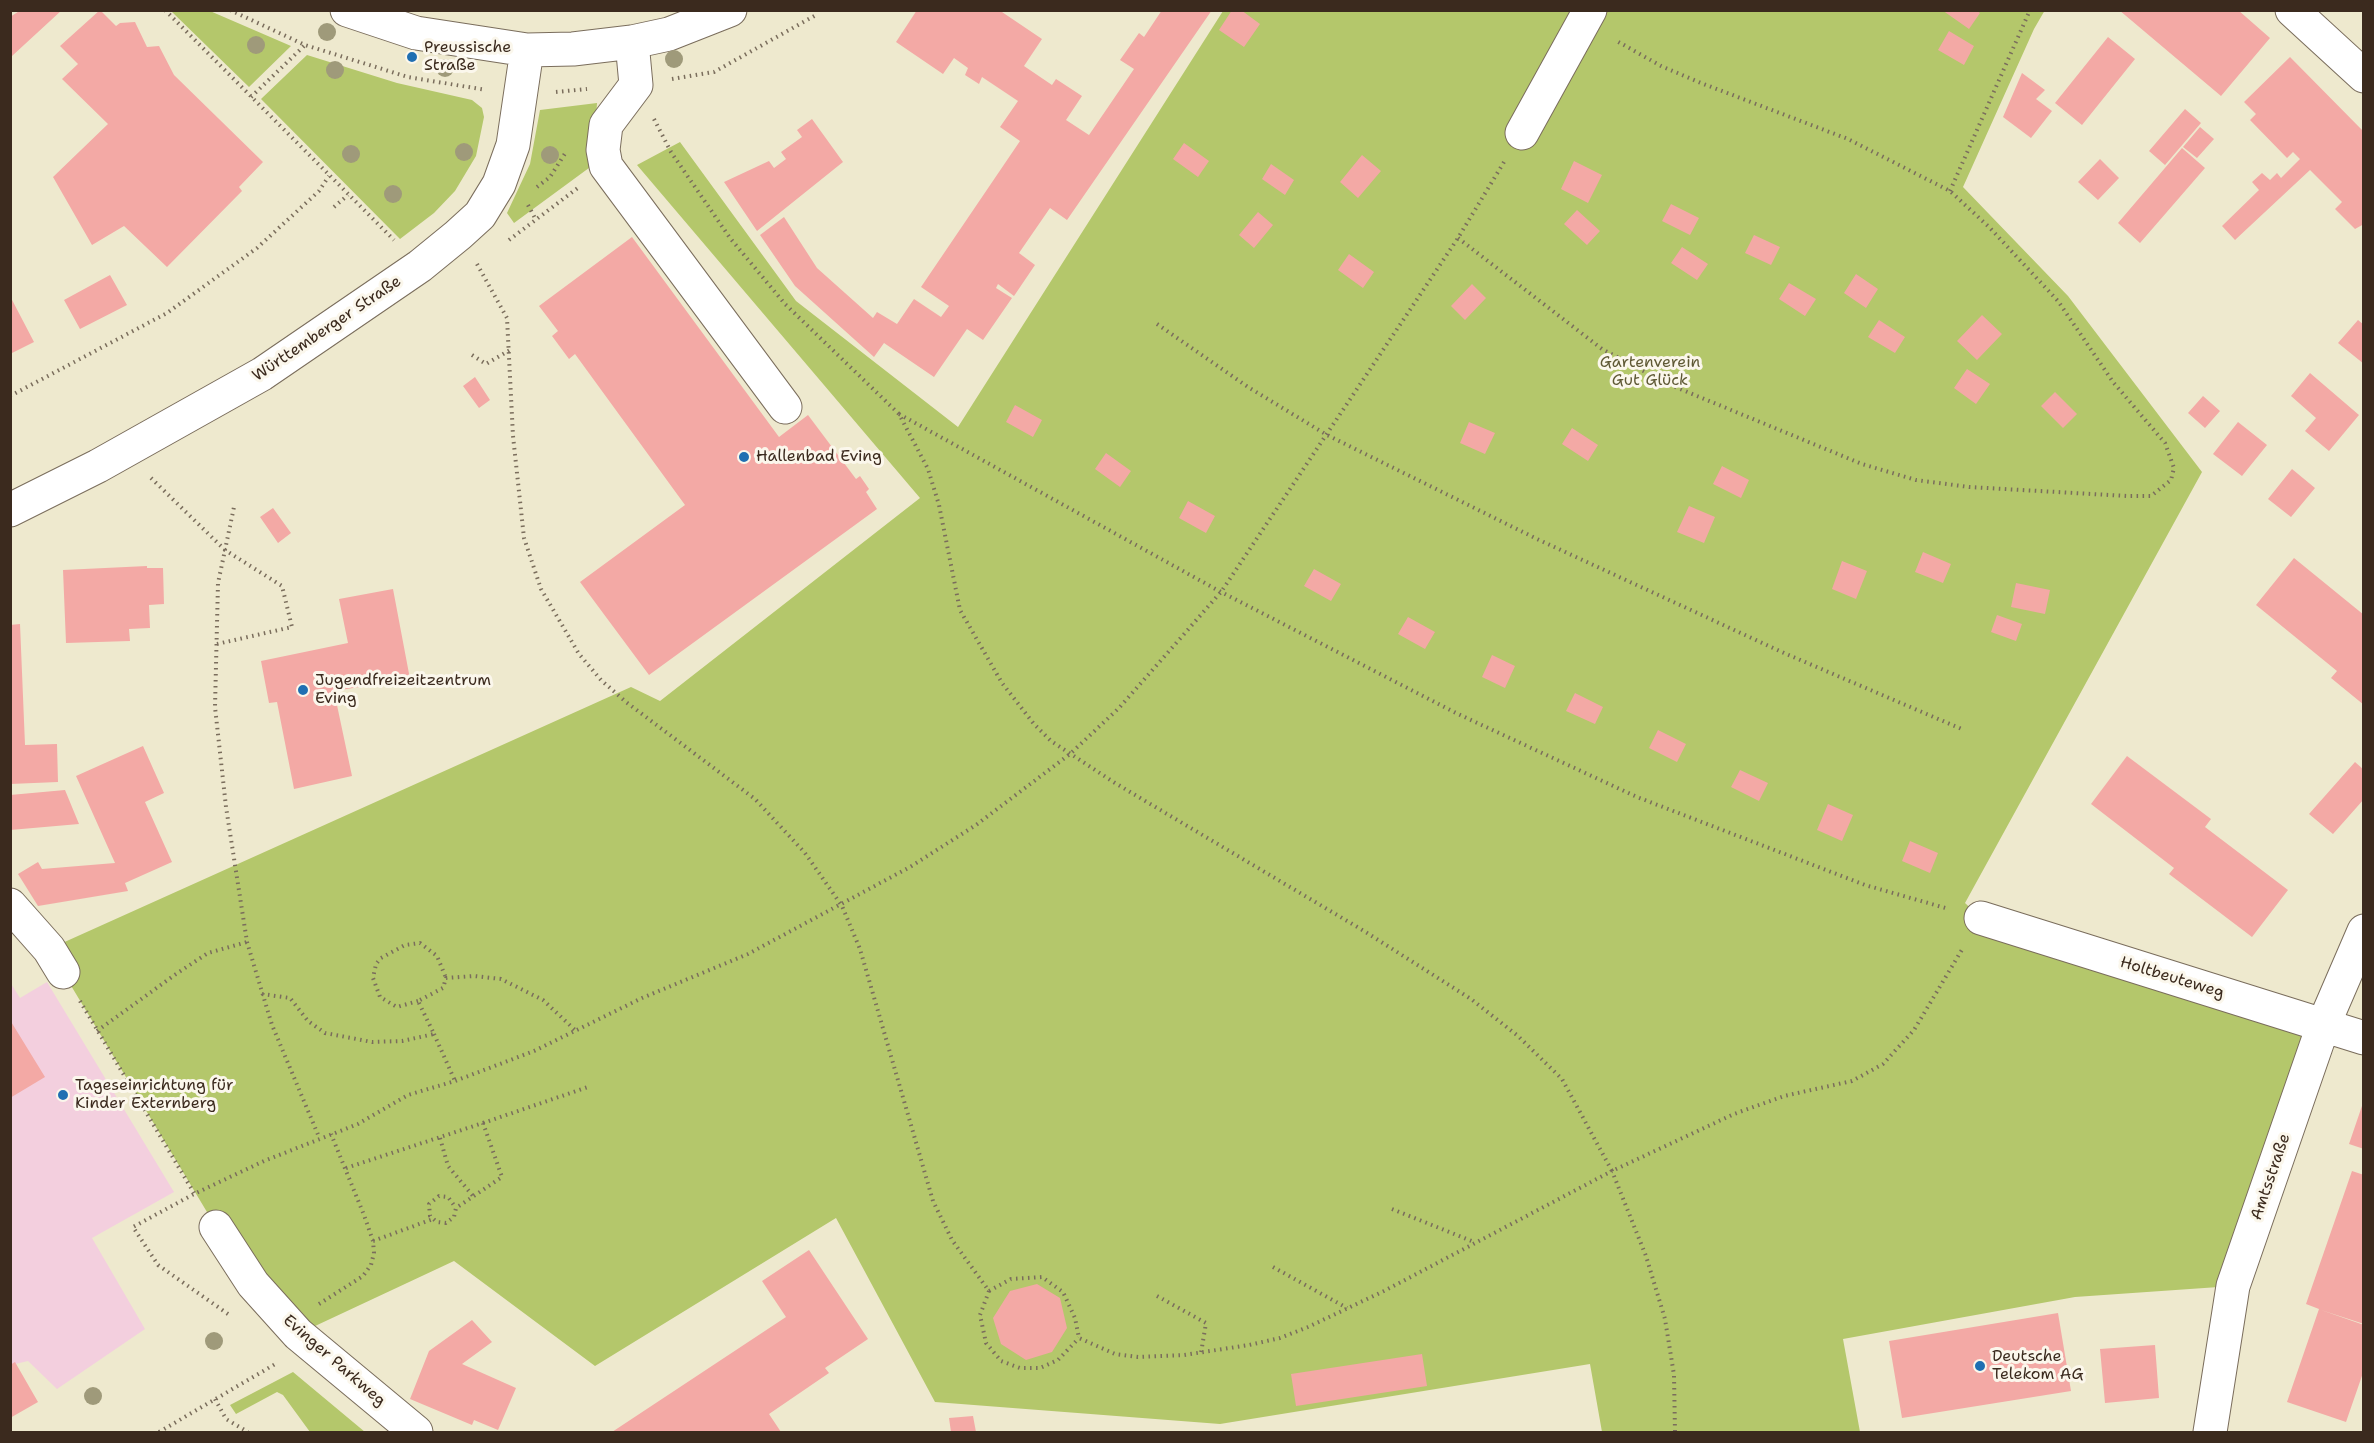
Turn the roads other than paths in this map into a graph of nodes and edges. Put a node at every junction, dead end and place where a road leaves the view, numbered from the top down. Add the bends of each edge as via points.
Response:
1 (347, 10) edge
2 (730, 10) edge
3 (2292, 10) edge
4 (1587, 17) edge
5 (632, 42) junction
6 (527, 50) junction
7 (2364, 76) edge
8 (1522, 133) road end
9 (785, 407) dead end
10 (10, 510) edge
11 (10, 905) edge
12 (1981, 918) road end
13 (2364, 931) edge
14 (63, 972) road end
15 (2323, 1026) junction
16 (2364, 1038) edge
17 (216, 1227) dead end
18 (416, 1432) edge
19 (2210, 1432) edge

1 - 6 street via 416,33
2 - 5 street via 669,34
3 - 7 street
4 - 8 street
5 - 6 street
5 - 9 street via 636,85 606,125 606,166
6 - 10 street, Württemberger Straße via 513,145 499,184 480,215 458,235 420,266 262,374
11 - 14 street via 49,949
12 - 15 street, Holtbeuteweg
13 - 15 street, Amtsstraße
15 - 16 street, Holtbeuteweg
15 - 19 street, Amtsstraße via 2233,1286
17 - 18 street, Evinger Parkweg via 253,1284 298,1334

